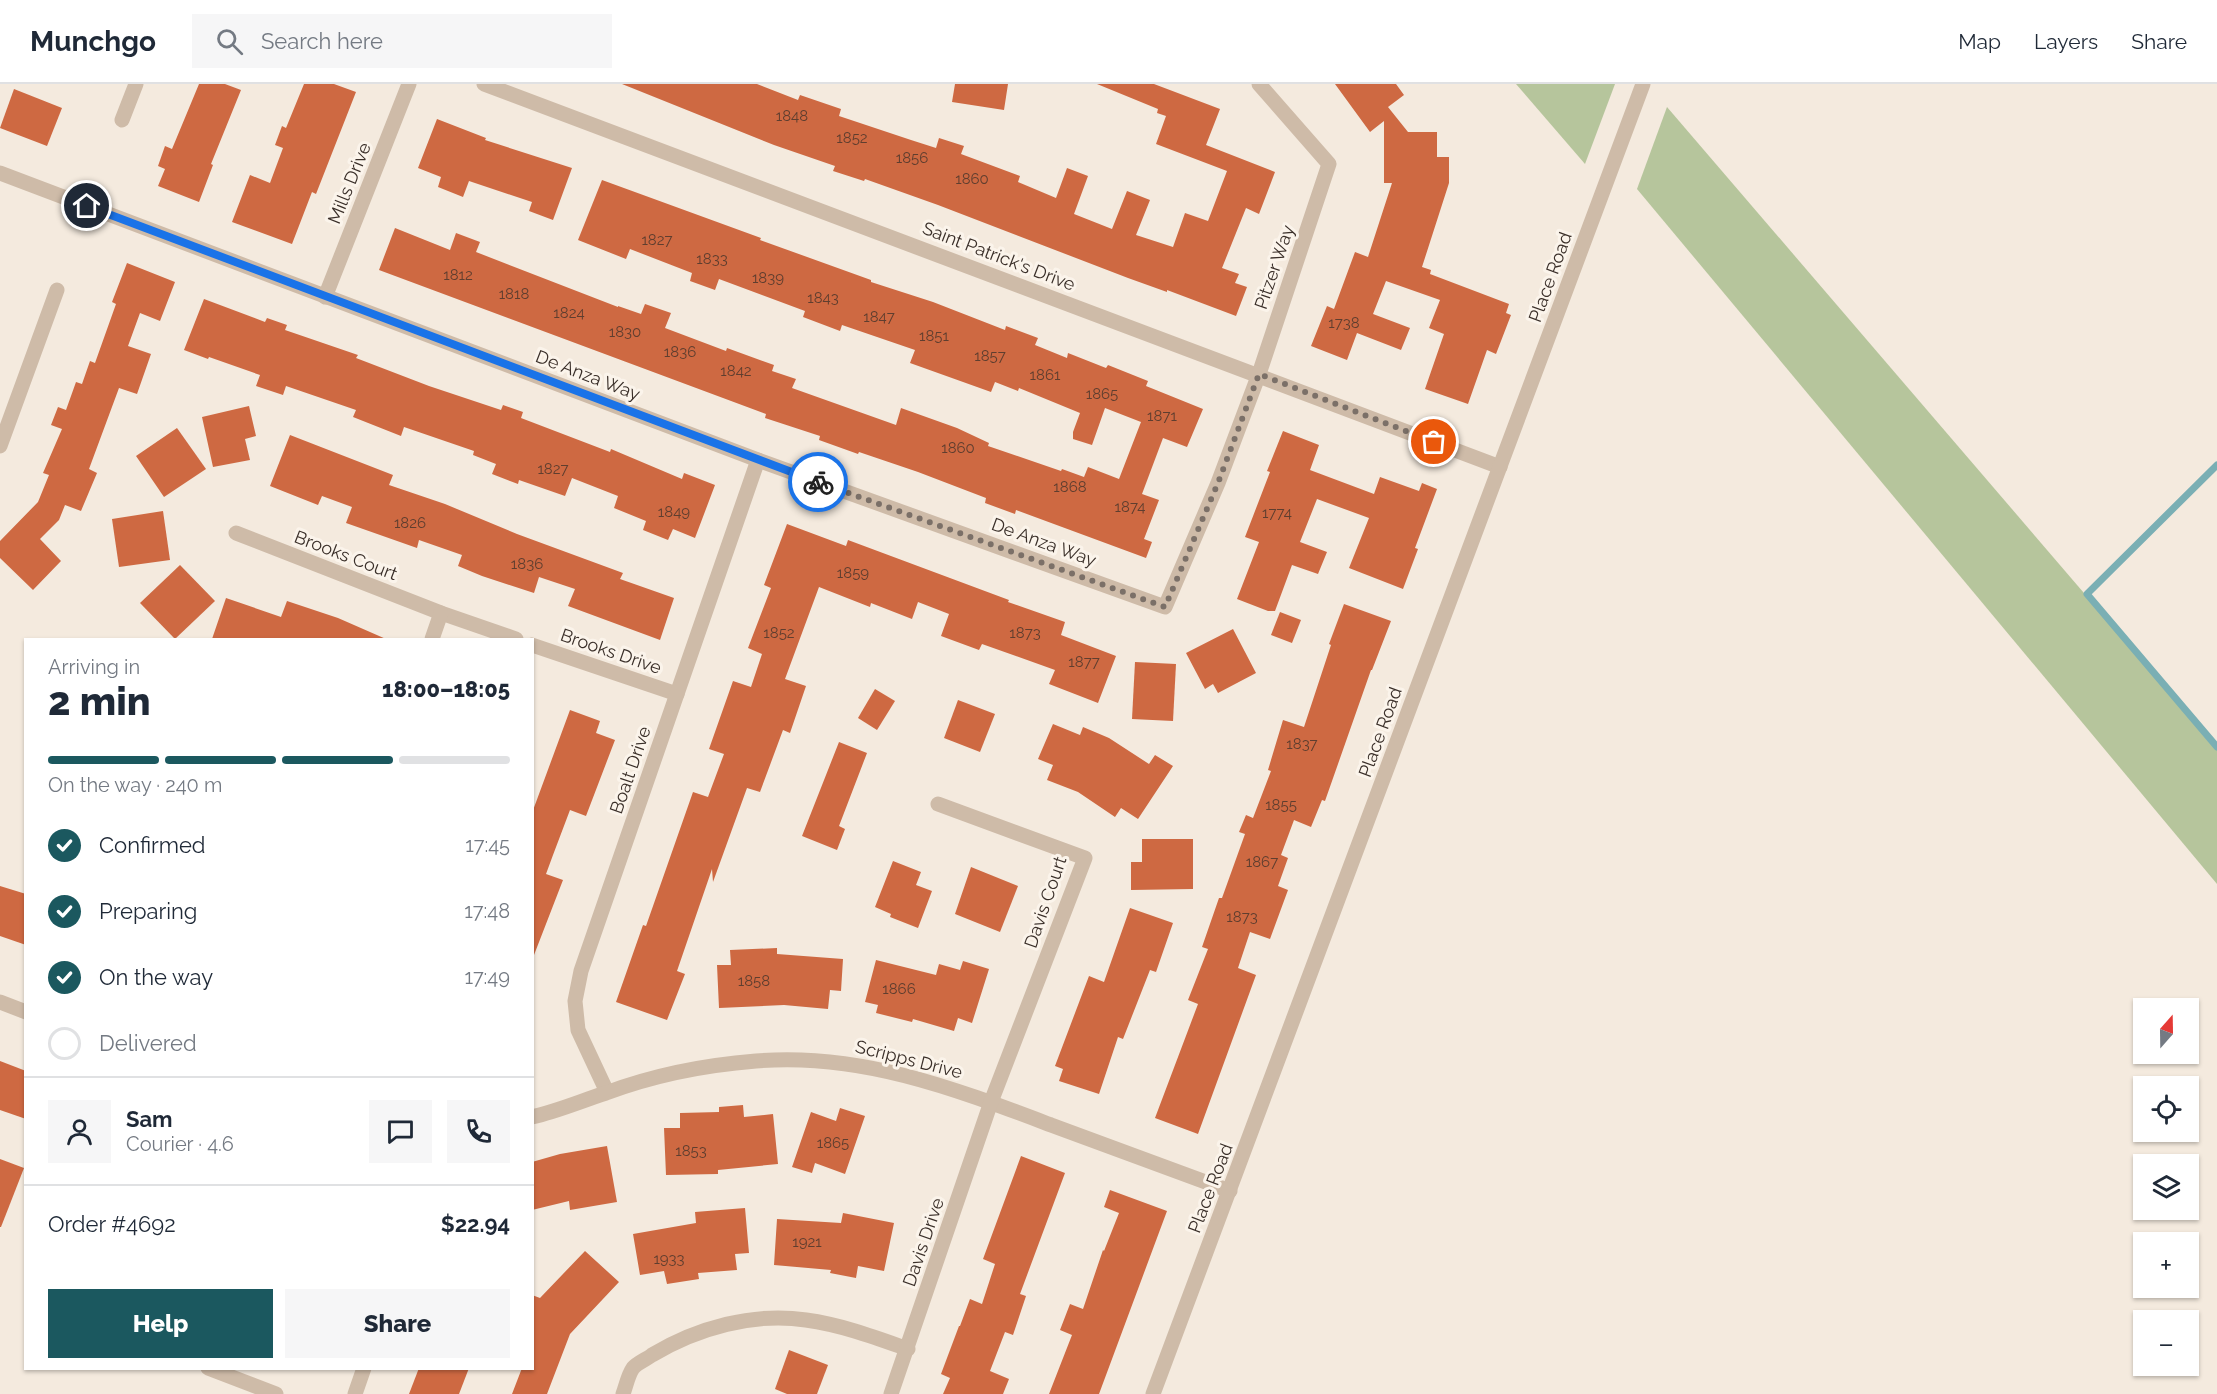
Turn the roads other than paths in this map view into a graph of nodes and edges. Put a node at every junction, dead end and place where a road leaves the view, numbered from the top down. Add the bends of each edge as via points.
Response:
1 (136, 84) edge
2 (409, 84) edge
3 (484, 84) edge
4 (1258, 84) edge
5 (1643, 84) edge
6 (122, 120) dead end
7 (0, 173) edge
8 (57, 290) dead end
9 (325, 297) junction
10 (1259, 374) junction
11 (0, 446) edge
12 (758, 460) junction
13 (1500, 467) junction
14 (236, 533) dead end
15 (1165, 607) joint
16 (441, 613) junction
17 (432, 638) edge
18 (513, 638) edge
19 (534, 646) edge
20 (677, 694) junction
21 (938, 804) dead end
22 (0, 1002) edge
23 (24, 1011) edge
24 (607, 1092) junction
25 (991, 1102) junction
26 (534, 1116) edge
27 (1230, 1191) junction
28 (908, 1349) junction
29 (213, 1370) edge
30 (363, 1370) edge
31 (276, 1394) edge
32 (355, 1394) edge
33 (623, 1394) edge
34 (891, 1394) edge
35 (1153, 1394) edge

1 - 6 street
2 - 9 street, Mills Drive
3 - 10 street, Saint Patrick's Drive
4 - 10 street, Pitzer Way via 1329,164
5 - 13 street, Place Road
7 - 9 street, De Anza Way
8 - 11 street
9 - 12 street, De Anza Way
10 - 13 street, Saint Patrick's Drive
10 - 15 street, Pitzer Way
12 - 15 street, De Anza Way
12 - 20 street, Boalt Drive
13 - 27 street, Place Road
14 - 16 street, Brooks Court
16 - 17 street
16 - 18 street
19 - 20 street, Brooks Drive
20 - 24 street, Boalt Drive via 581,972 575,1001 578,1030
21 - 25 street, Davis Court via 1085,858
22 - 23 street
24 - 25 street, Scripps Drive via 713,1066 758,1060 805,1060 890,1071
24 - 26 street, Scripps Drive
25 - 27 street, Scripps Drive
25 - 28 street, Davis Drive
27 - 35 street, Place Road
28 - 33 street via 847,1327 805,1319 736,1322 668,1346 633,1367
28 - 34 street, Davis Drive
29 - 31 street
30 - 32 street

